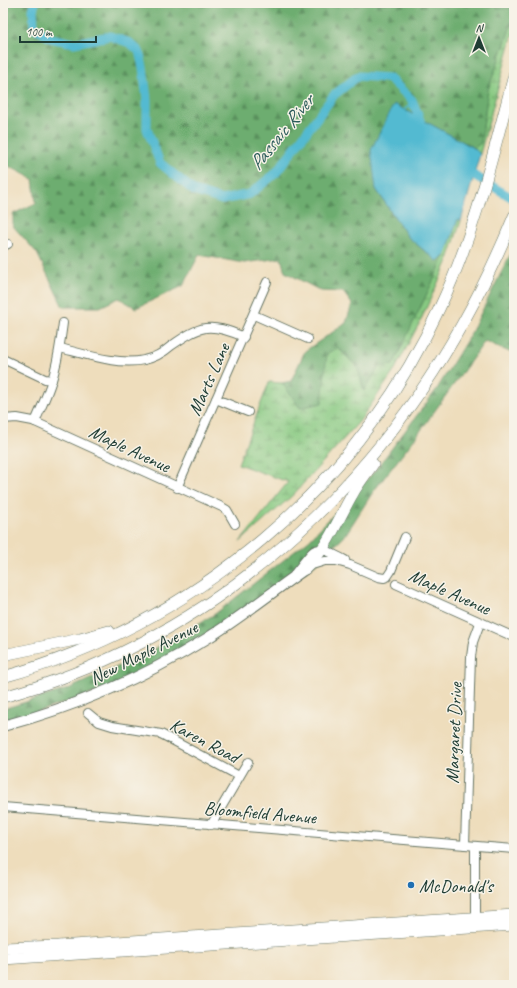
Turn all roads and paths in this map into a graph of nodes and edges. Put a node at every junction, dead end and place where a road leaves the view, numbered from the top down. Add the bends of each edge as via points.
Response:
1 (514, 75) edge
2 (514, 216) edge
3 (267, 282) dead end
4 (254, 315) junction
5 (62, 323) dead end
6 (244, 337) junction
7 (308, 339) dead end
8 (60, 348) junction
9 (3, 359) edge
10 (52, 380) junction
11 (425, 385) junction
12 (216, 399) junction
13 (248, 412) dead end
14 (3, 419) edge
15 (34, 422) junction
16 (177, 488) junction
17 (235, 524) dead end
18 (405, 537) dead end
19 (322, 549) junction
20 (356, 567) junction
21 (305, 568) junction
22 (285, 583) junction
23 (396, 584) dead end
24 (163, 609) junction
25 (480, 623) junction
26 (514, 637) edge
27 (3, 655) edge
28 (3, 677) edge
29 (3, 697) edge
30 (88, 713) dead end
31 (3, 726) edge
32 (248, 762) dead end
33 (239, 776) junction
34 (3, 807) edge
35 (211, 824) junction
36 (465, 845) junction
37 (475, 846) junction
38 (514, 849) edge
39 (475, 917) junction
40 (513, 923) edge
41 (3, 948) edge
42 (3, 959) edge

1 - 24 highway via 456,271 415,356 385,404 317,488 266,536 211,579
2 - 11 highway via 466,317
3 - 4 street, Marts Lane
4 - 6 street, Marts Lane
4 - 7 street
5 - 8 street
6 - 8 street via 229,330 204,327 154,357 135,362 112,360
6 - 12 street, Marts Lane
8 - 10 street
9 - 10 street
10 - 15 street
11 - 19 highway via 389,442 356,487 332,535
11 - 29 highway via 391,432 340,492 288,542 238,583 178,623 121,653 49,683
12 - 13 street
12 - 16 street, Marts Lane
14 - 15 street, Maple Avenue via 24,418
15 - 16 street, Maple Avenue
16 - 17 street, Maple Avenue via 222,507
18 - 20 street, Maple Avenue via 387,577 378,577
19 - 20 street, Maple Avenue
19 - 21 highway
19 - 22 street, New Maple Avenue via 310,553
20 - 21 street, Maple Avenue via 330,561
21 - 22 main road, New Maple Avenue
22 - 31 main road, New Maple Avenue via 208,638 160,666 78,702 35,718
23 - 25 street, Maple Avenue
24 - 27 highway via 92,636
24 - 28 highway via 96,644
25 - 26 street, Maple Avenue
25 - 36 street, Margaret Drive via 471,657
30 - 33 street, Karen Road via 100,722 112,726 161,734
32 - 33 street
33 - 35 street
34 - 35 street, Bloomfield Avenue
35 - 36 street, Bloomfield Avenue
36 - 37 street, Bloomfield Avenue
37 - 38 street, Bloomfield Avenue
37 - 39 street
39 - 40 highway
39 - 41 highway
40 - 42 highway

